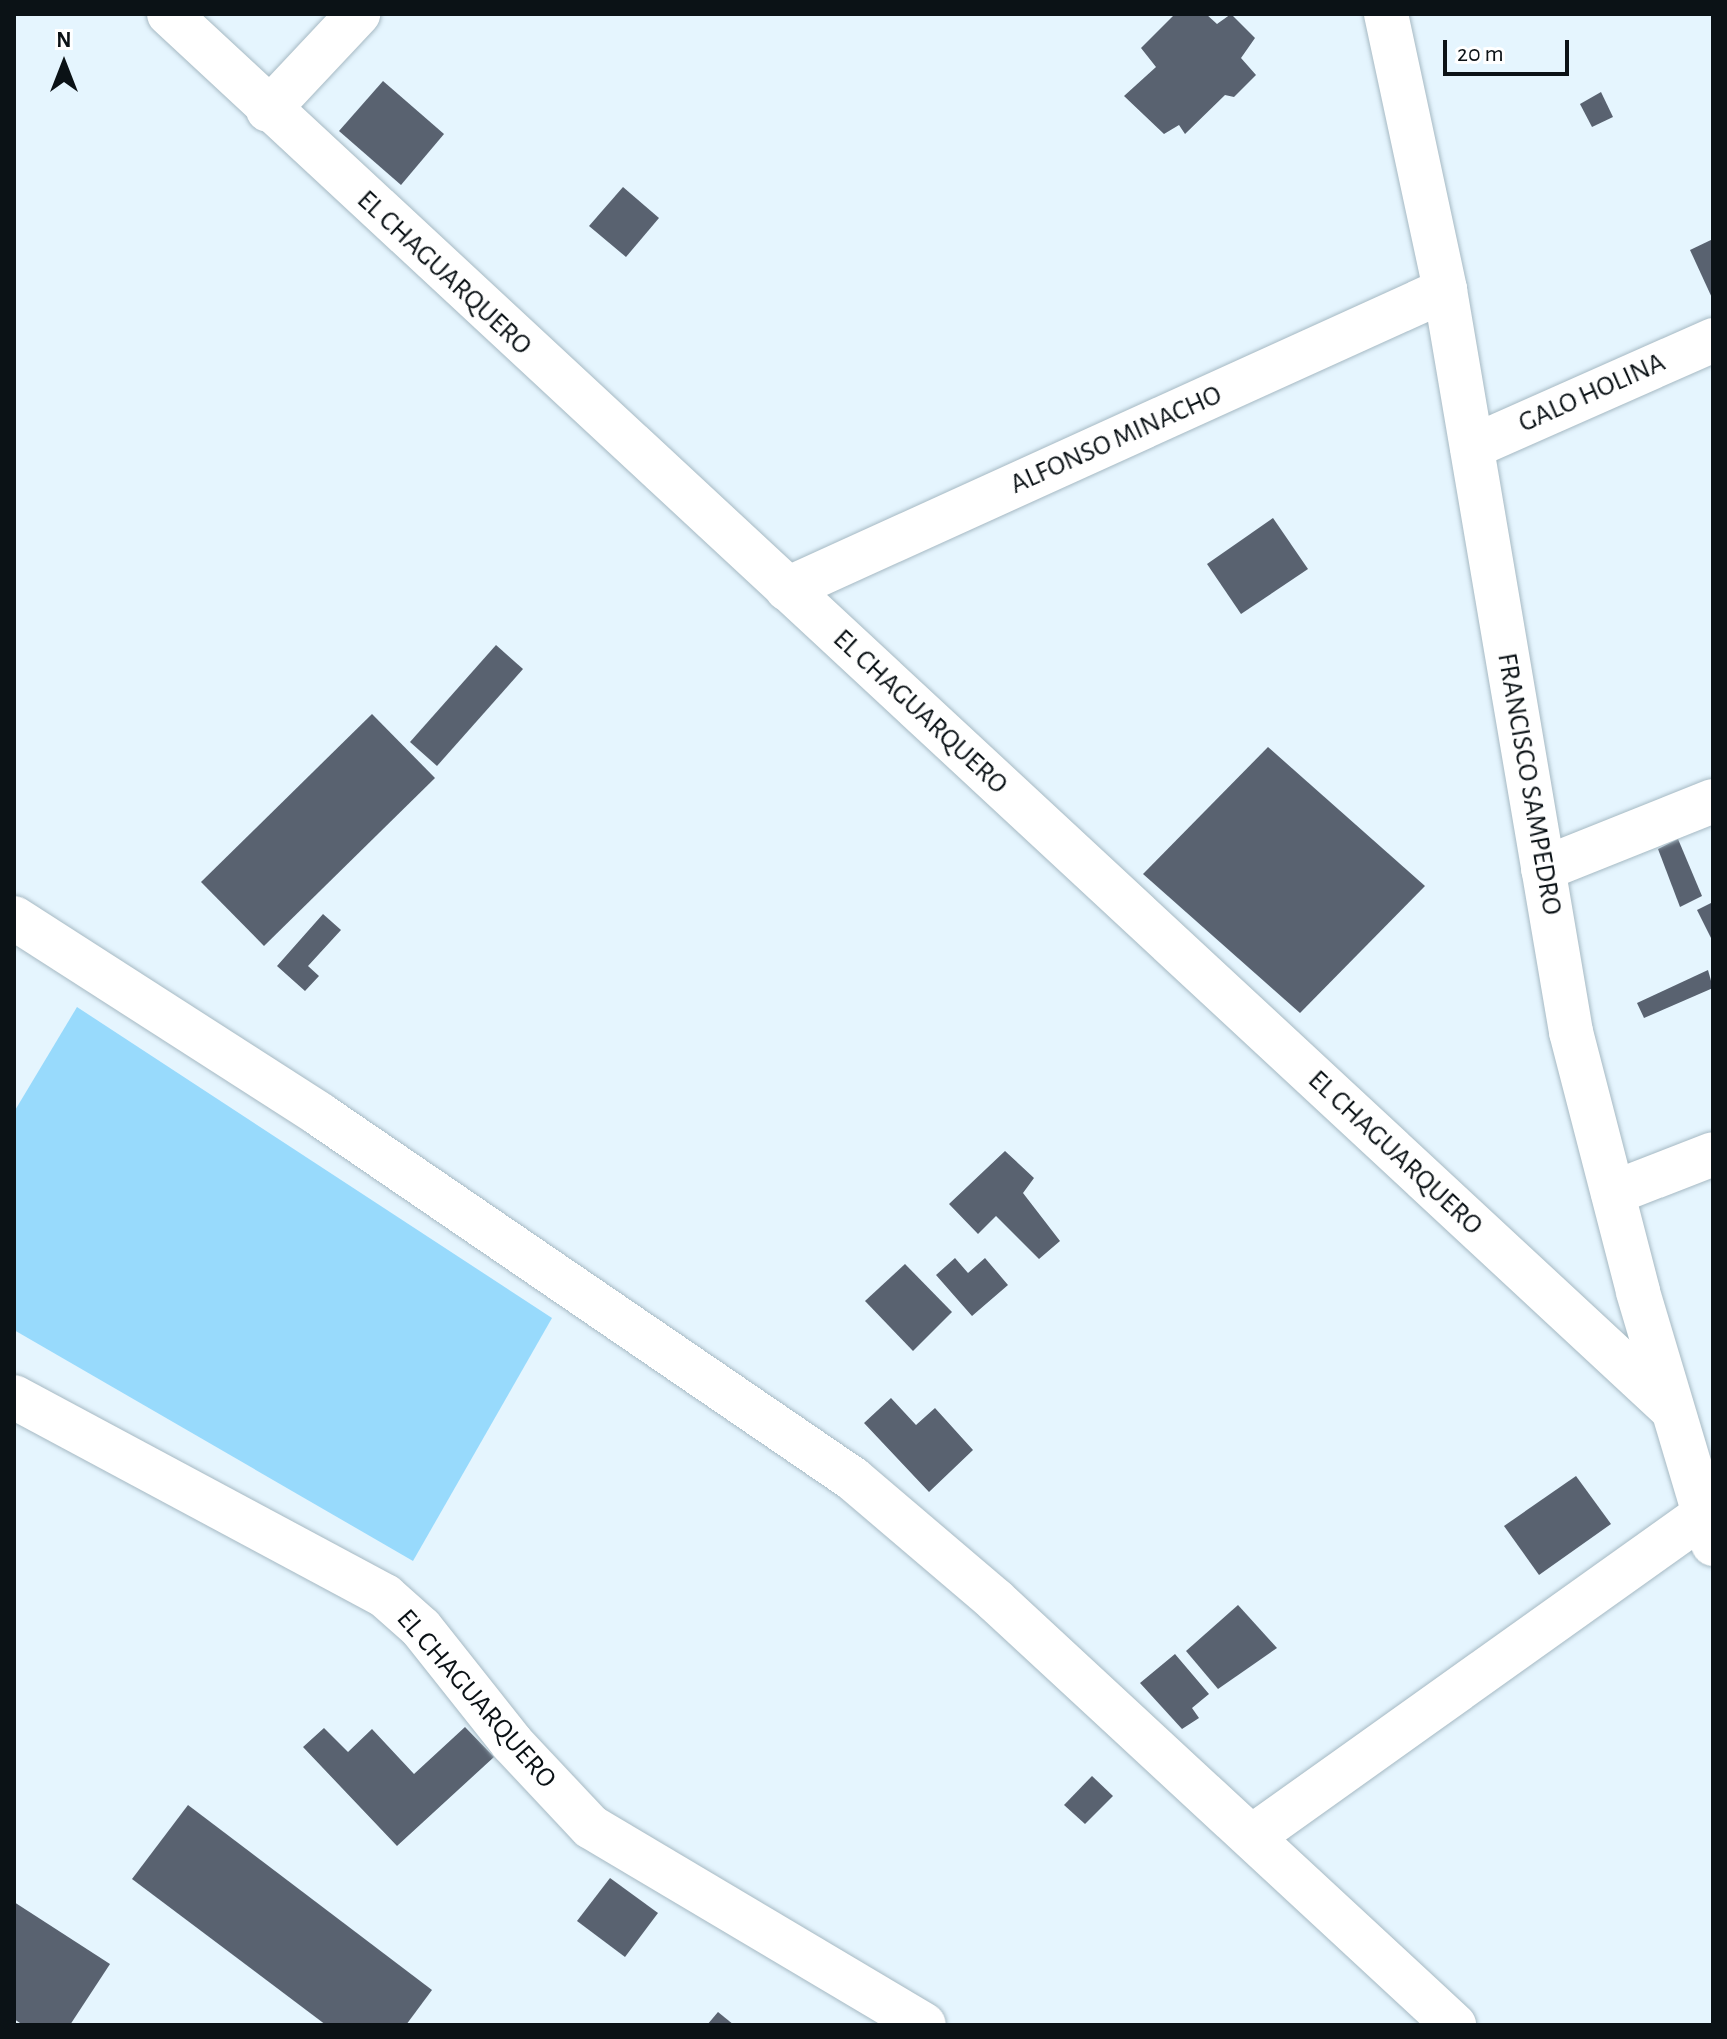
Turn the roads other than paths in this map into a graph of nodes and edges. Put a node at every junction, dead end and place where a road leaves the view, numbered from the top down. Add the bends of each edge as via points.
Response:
1 (169, 14) edge
2 (358, 14) edge
3 (1386, 14) edge
4 (268, 110) junction
5 (1445, 290) junction
6 (1713, 340) edge
7 (1472, 447) junction
8 (787, 589) junction
9 (1713, 801) edge
10 (1543, 869) junction
11 (14, 918) edge
12 (1713, 1154) edge
13 (1613, 1193) junction
14 (14, 1397) edge
15 (1672, 1409) junction
16 (1710, 1521) edge
17 (1253, 1836) junction
18 (924, 2025) edge
19 (1454, 2025) edge

1 - 4 street, EL CHAGUARQUERO
2 - 4 street
3 - 5 street, FRANCISCO SAMPEDRO
4 - 8 street, EL CHAGUARQUERO
5 - 7 street, FRANCISCO SAMPEDRO
5 - 8 street, ALFONSO MINACHO
6 - 7 street, GALO HOLINA
7 - 10 street, FRANCISCO SAMPEDRO
8 - 15 street, EL CHAGUARQUERO
9 - 10 street
10 - 13 street, FRANCISCO SAMPEDRO via 1571,1032
11 - 17 street via 319,1114 853,1479 995,1600
12 - 13 street
13 - 15 street, FRANCISCO SAMPEDRO
14 - 18 street, EL CHAGUARQUERO via 385,1596 421,1628 512,1743 591,1827
15 - 16 street, FRANCISCO SAMPEDRO
16 - 17 street
17 - 19 street

